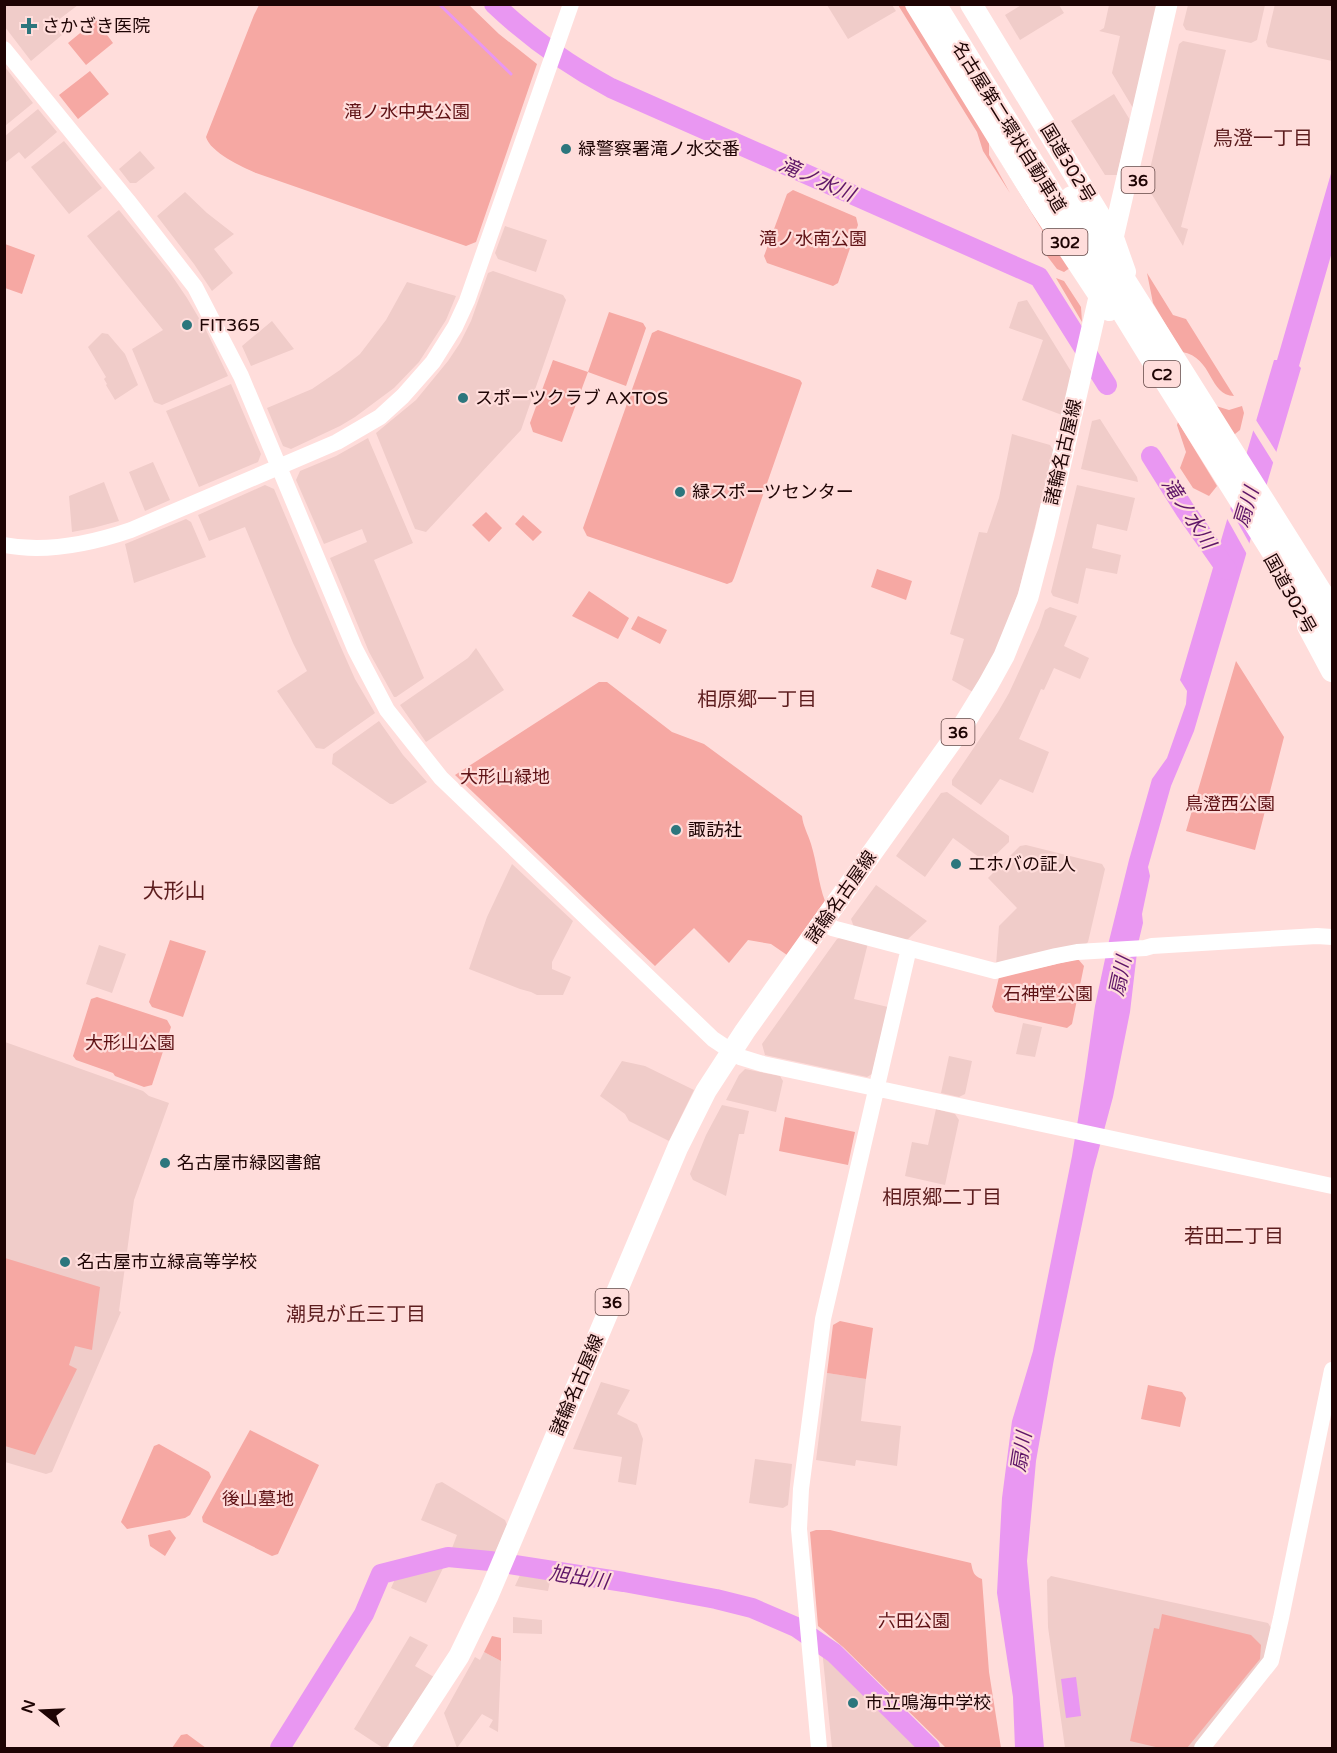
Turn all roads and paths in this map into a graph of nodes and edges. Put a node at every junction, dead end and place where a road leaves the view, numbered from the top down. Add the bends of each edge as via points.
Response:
1 (571, 4) edge
2 (916, 4) edge
3 (934, 4) edge
4 (952, 4) edge
5 (971, 4) edge
6 (1167, 4) edge
7 (1179, 4) edge
8 (4, 49) edge
9 (1001, 98) junction
10 (1116, 247) junction
11 (1103, 302) junction
12 (1090, 359) junction
13 (279, 467) junction
14 (4, 545) edge
15 (1332, 597) edge
16 (1332, 611) edge
17 (1332, 645) edge
18 (1332, 671) edge
19 (832, 928) junction
20 (1332, 937) edge
21 (909, 948) junction
22 (736, 1054) junction
23 (875, 1088) junction
24 (1332, 1185) edge
25 (1332, 1370) edge
26 (507, 1564) junction
27 (399, 1749) edge
28 (410, 1749) edge
29 (819, 1749) edge
30 (1202, 1749) edge

1 - 13 street via 467,301 444,346 419,380 380,417 337,442
2 - 11 highway, 国道302号 / 302
3 - 9 highway, 名古屋第二環状自動車道 / C2
4 - 9 highway, 名古屋第二環状自動車道 / C2
5 - 10 highway, 国道302号 / 302
6 - 10 main road, 諸輪名古屋線 / 36
7 - 10 main road, 諸輪名古屋線 / 36
8 - 13 street via 195,287 241,376
9 - 16 highway, 名古屋第二環状自動車道 / C2
9 - 17 highway, 名古屋第二環状自動車道 / C2 via 1150,355
10 - 11 main road, 諸輪名古屋線 / 36
10 - 15 highway, 国道302号 / 302 via 1126,278 1281,524
11 - 12 main road, 諸輪名古屋線 / 36
11 - 18 highway, 国道302号 / 302 via 1129,328 1220,474 1269,554
12 - 19 main road, 諸輪名古屋線 / 36 via 1077,445 1040,597 1005,681
12 - 22 main road, 諸輪名古屋線 / 36 via 1037,564 1004,656 964,724
13 - 14 street via 110,537 69,546
13 - 22 street via 365,671 387,710 432,769 713,1039
19 - 21 street
19 - 22 main road, 諸輪名古屋線 / 36
20 - 21 street via 1100,951 1056,956 995,971
21 - 23 street
22 - 23 street via 763,1064
22 - 26 main road, 諸輪名古屋線 / 36 via 689,1148
23 - 24 street
23 - 29 street via 823,1319 801,1489 799,1529
25 - 30 street via 1271,1661
26 - 27 main road, 諸輪名古屋線 / 36 via 459,1656
26 - 28 main road, 諸輪名古屋線 / 36 via 466,1659

